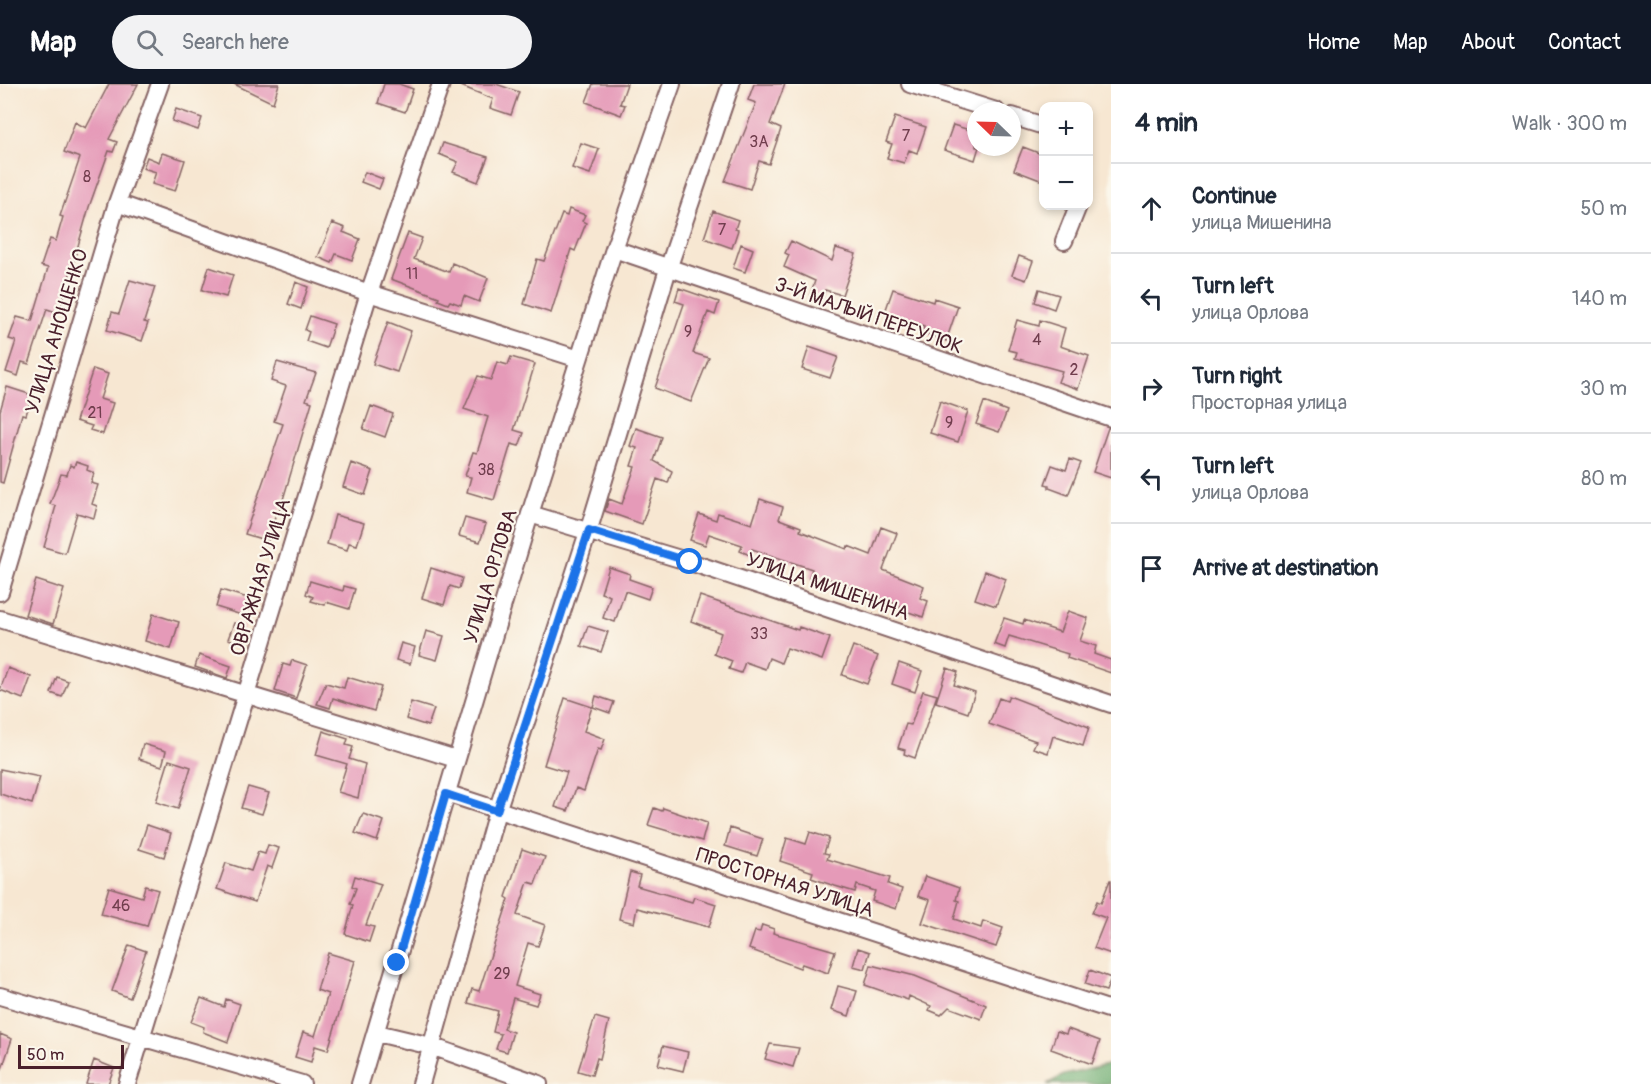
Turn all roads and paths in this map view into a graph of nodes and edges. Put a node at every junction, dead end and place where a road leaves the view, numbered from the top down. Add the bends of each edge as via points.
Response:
1 (160, 84) edge
2 (441, 84) edge
3 (672, 84) edge
4 (731, 84) edge
5 (910, 84) edge
6 (967, 102) edge
7 (1021, 119) edge
8 (1039, 124) edge
9 (117, 203) junction
10 (1076, 210) edge
11 (1064, 241) dead end
12 (614, 249) junction
13 (668, 269) junction
14 (369, 293) junction
15 (579, 359) junction
16 (1111, 418) edge
17 (530, 514) junction
18 (589, 530) junction
19 (0, 592) edge
20 (0, 619) edge
21 (246, 696) junction
22 (1111, 704) edge
23 (456, 759) junction
24 (446, 794) junction
25 (497, 811) junction
26 (0, 996) edge
27 (1111, 1010) edge
28 (377, 1033) junction
29 (141, 1039) junction
30 (430, 1046) junction
31 (127, 1084) edge
32 (302, 1084) edge
33 (360, 1084) edge
34 (421, 1084) edge
35 (539, 1084) edge

1 - 9 street, УЛИЦА АНОЩЕНКО
2 - 14 street, ОВРАЖНАЯ УЛИЦА
3 - 12 street, УЛИЦА ОРЛОВА
4 - 13 street
5 - 6 street
7 - 8 street
9 - 14 street
9 - 19 street, УЛИЦА АНОЩЕНКО
10 - 11 street
12 - 13 street, 3-Й МАЛЫЙ ПЕРЕУЛОК
12 - 15 street, УЛИЦА ОРЛОВА
13 - 16 street, 3-Й МАЛЫЙ ПЕРЕУЛОК
13 - 18 street
14 - 15 street
14 - 21 street, ОВРАЖНАЯ УЛИЦА
15 - 17 street, УЛИЦА ОРЛОВА
17 - 18 street, УЛИЦА МИШЕНИНА
17 - 23 street, УЛИЦА ОРЛОВА
18 - 22 street, УЛИЦА МИШЕНИНА
18 - 25 street
20 - 21 street
21 - 23 street
21 - 29 street, ОВРАЖНАЯ УЛИЦА
23 - 24 street, УЛИЦА ОРЛОВА
24 - 25 street, ПРОСТОРНАЯ УЛИЦА
24 - 28 street, УЛИЦА ОРЛОВА
25 - 27 street, ПРОСТОРНАЯ УЛИЦА
25 - 30 street
26 - 29 street
28 - 30 street
28 - 33 street, УЛИЦА ОРЛОВА
29 - 31 street, ОВРАЖНАЯ УЛИЦА
29 - 32 street
30 - 34 street
30 - 35 street

